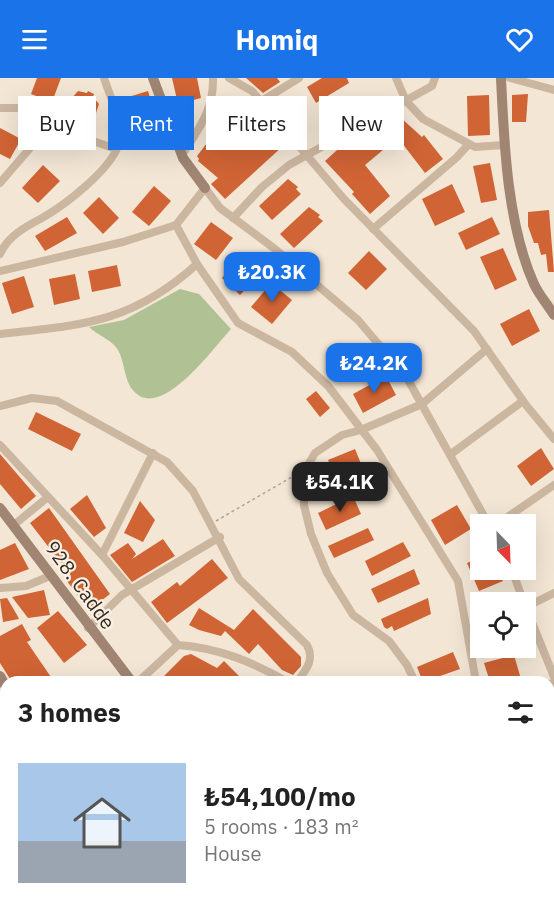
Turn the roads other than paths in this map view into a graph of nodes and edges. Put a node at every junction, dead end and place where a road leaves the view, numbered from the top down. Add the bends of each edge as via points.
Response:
1 (104, 78) edge
2 (153, 78) edge
3 (213, 78) edge
4 (229, 78) edge
5 (298, 78) edge
6 (396, 78) edge
7 (435, 78) edge
8 (501, 78) edge
9 (510, 78) edge
10 (554, 90) edge
11 (110, 96) edge
12 (255, 96) edge
13 (270, 96) edge
14 (406, 101) junction
15 (0, 108) edge
16 (18, 108) edge
17 (469, 144) junction
18 (504, 145) junction
19 (28, 150) edge
20 (115, 150) edge
21 (303, 150) edge
22 (182, 155) junction
23 (308, 156) junction
24 (0, 183) edge
25 (205, 188) junction
26 (233, 218) junction
27 (176, 225) junction
28 (373, 229) junction
29 (0, 253) edge
30 (197, 264) junction
31 (0, 270) edge
32 (554, 315) edge
33 (0, 334) edge
34 (487, 349) junction
35 (523, 401) junction
36 (422, 404) junction
37 (0, 406) edge
38 (362, 430) junction
39 (554, 439) edge
40 (0, 445) edge
41 (153, 453) junction
42 (451, 454) junction
43 (554, 485) edge
44 (48, 497) junction
45 (0, 508) edge
46 (483, 514) edge
47 (512, 514) edge
48 (15, 524) junction
49 (220, 537) junction
50 (102, 555) junction
51 (50, 576) junction
52 (0, 588) edge
53 (132, 590) junction
54 (554, 593) edge
55 (536, 600) edge
56 (88, 628) junction
57 (536, 632) edge
58 (178, 645) junction
59 (127, 676) edge
60 (139, 676) edge
61 (277, 676) edge
62 (301, 676) edge
63 (412, 676) edge
64 (475, 676) edge
65 (554, 676) edge

1 - 11 street
2 - 22 street
3 - 22 street via 214,97
4 - 12 street
5 - 13 street
6 - 14 street
7 - 14 street via 432,86
8 - 18 street
9 - 10 street
14 - 17 street via 423,118
14 - 23 street
15 - 16 street
17 - 18 street
17 - 28 street
18 - 32 street via 513,216 534,284
19 - 24 street
20 - 29 street via 96,176 60,208 18,232
21 - 23 street
22 - 25 street
23 - 26 street via 289,165
23 - 28 street
25 - 26 street
25 - 27 street
26 - 36 street via 358,320 407,378
27 - 30 street
27 - 31 street via 123,242
28 - 34 street
30 - 33 street via 177,282 124,314 61,329
30 - 38 street via 238,323 292,352 329,387
34 - 35 street
34 - 36 street
35 - 39 street
35 - 42 street
36 - 38 street
36 - 42 street
37 - 41 street via 32,398 57,401
38 - 63 street via 342,435 315,453 304,472 304,505 327,573 353,615 389,641
38 - 64 street via 458,581
40 - 44 street
41 - 49 street via 186,480
41 - 50 street
42 - 46 street
43 - 47 street
44 - 48 street
44 - 50 street
45 - 48 street, 928. Cadde
48 - 51 street, 928. Cadde
49 - 53 street
49 - 62 street via 239,579 310,651 310,663
50 - 53 street
51 - 52 street via 26,586
51 - 56 street, 928. Cadde
53 - 56 street
53 - 58 street
54 - 55 street
56 - 59 street, 928. Cadde
57 - 65 street
58 - 60 street
58 - 61 street via 207,647

